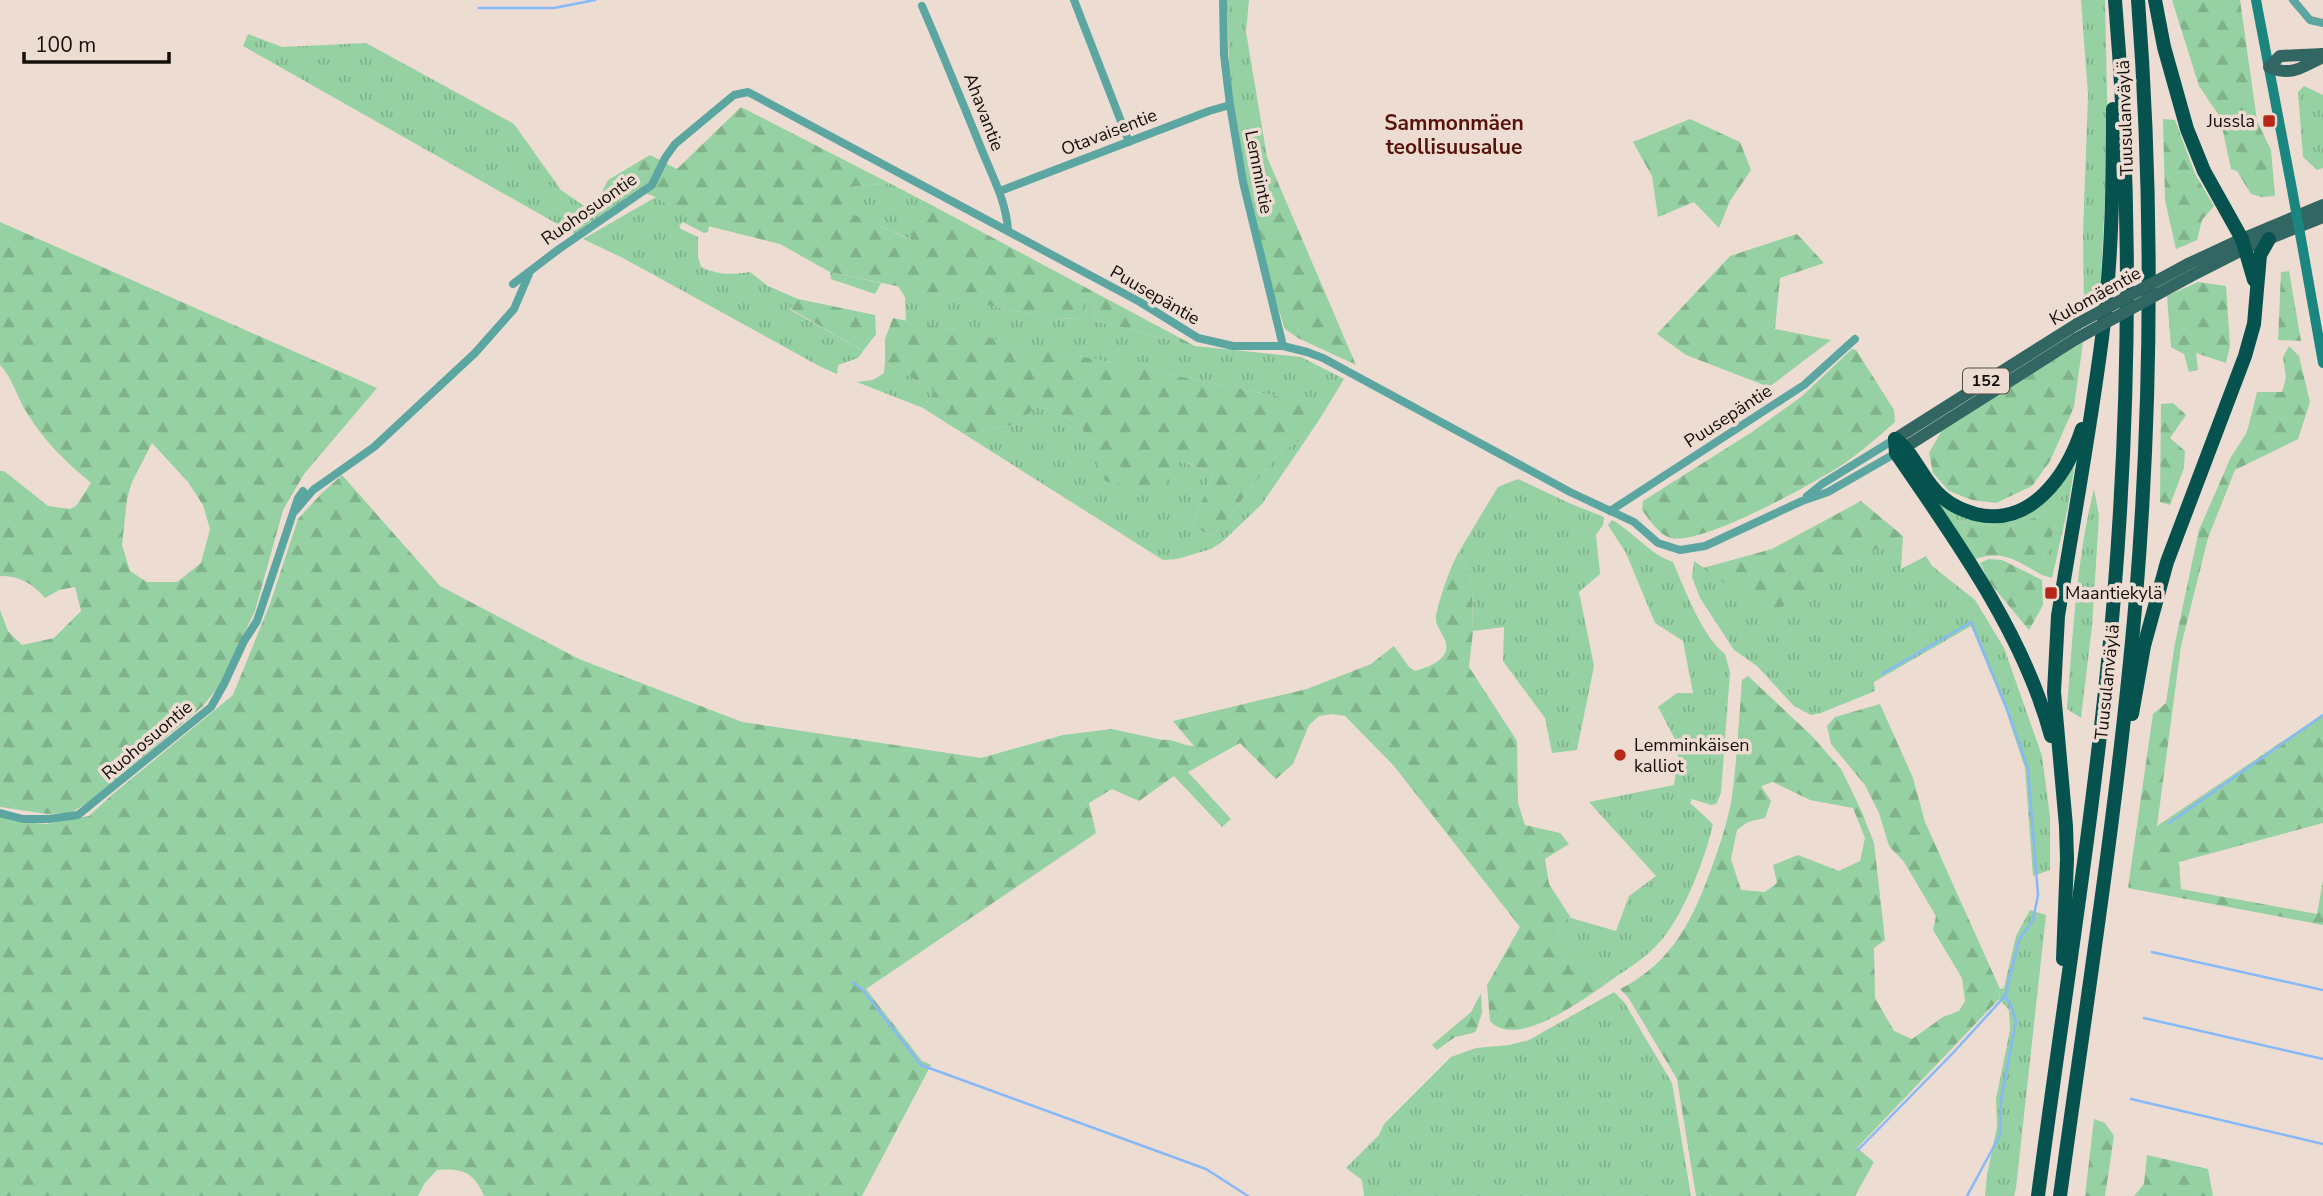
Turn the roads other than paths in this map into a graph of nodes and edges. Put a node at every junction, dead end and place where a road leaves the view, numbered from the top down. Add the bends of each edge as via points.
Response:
1 (1074, 0) edge
2 (1223, 0) edge
3 (2115, 0) edge
4 (2138, 0) edge
5 (2155, 0) edge
6 (2256, 0) edge
7 (2293, 0) edge
8 (922, 6) dead end
9 (2323, 23) edge
10 (2118, 31) junction
11 (2323, 55) edge
12 (2269, 66) junction
13 (734, 95) joint
14 (1230, 105) junction
15 (1129, 142) junction
16 (1000, 191) junction
17 (2323, 205) edge
18 (2323, 217) edge
19 (1008, 230) junction
20 (2269, 239) junction
21 (2244, 244) junction
22 (530, 271) junction
23 (2188, 271) junction
24 (513, 284) dead end
25 (2256, 290) junction
26 (1855, 338) dead end
27 (1283, 346) junction
28 (2323, 363) edge
29 (2093, 391) junction
30 (1899, 446) junction
31 (303, 491) dead end
32 (1802, 500) junction
33 (1610, 511) junction
34 (292, 516) junction
35 (2060, 773) junction
36 (0, 813) edge
37 (2110, 826) junction
38 (2064, 1007) junction
39 (2038, 1196) edge
40 (2060, 1196) edge

1 - 15 street
2 - 14 street, Lemmintie
3 - 10 highway, Tuusulanväylä
4 - 37 highway, Tuusulanväylä via 2148,226 2146,412 2136,596
5 - 21 highway via 2187,129
6 - 12 main road
7 - 9 street via 2310,20
8 - 16 street, Ahavantie
10 - 29 highway via 2108,276
10 - 38 highway, Tuusulanväylä via 2126,337 2114,594
11 - 12 main road via 2283,73
12 - 28 main road, bridge
13 - 19 street, Puusepäntie via 748,92
13 - 22 street, Ruohosuontie via 675,144 652,185
14 - 15 street, Otavaisentie
14 - 27 street, Lemmintie via 1243,182
15 - 16 street, Otavaisentie
16 - 19 street, Ahavantie
17 - 21 main road, Kulomäentie / 152
18 - 20 main road, Kulomäentie / 152
19 - 27 street, Puusepäntie via 1198,338 1233,346
20 - 21 main road, Kulomäentie / 152
20 - 25 highway via 2260,255
21 - 23 main road, Kulomäentie / 152
21 - 25 highway
22 - 24 street, Ruohosuontie
22 - 34 street via 514,309 475,353 374,447 313,489
23 - 30 main road, Kulomäentie / 152, bridge
23 - 30 main road, Kulomäentie / 152, bridge via 2077,324
25 - 37 highway via 2254,324 2245,356 2154,605
26 - 33 street, Puusepäntie via 1782,401
27 - 33 street, Puusepäntie via 1323,358
29 - 30 highway via 2080,435 2058,480 2031,506 2008,515 1981,515 1943,499
29 - 35 highway via 2058,616 2054,692
30 - 32 street, Puusepäntie via 1822,484
30 - 32 street, Puusepäntie via 1828,492
30 - 35 highway via 2008,629 2036,693
31 - 34 street, Ruohosuontie
32 - 33 street, Puusepäntie via 1716,541 1680,550 1658,543 1634,522
34 - 36 street, Ruohosuontie via 257,621 211,707 78,815 23,819
35 - 38 highway via 2067,859
37 - 40 highway, Tuusulanväylä
38 - 39 highway, Tuusulanväylä

